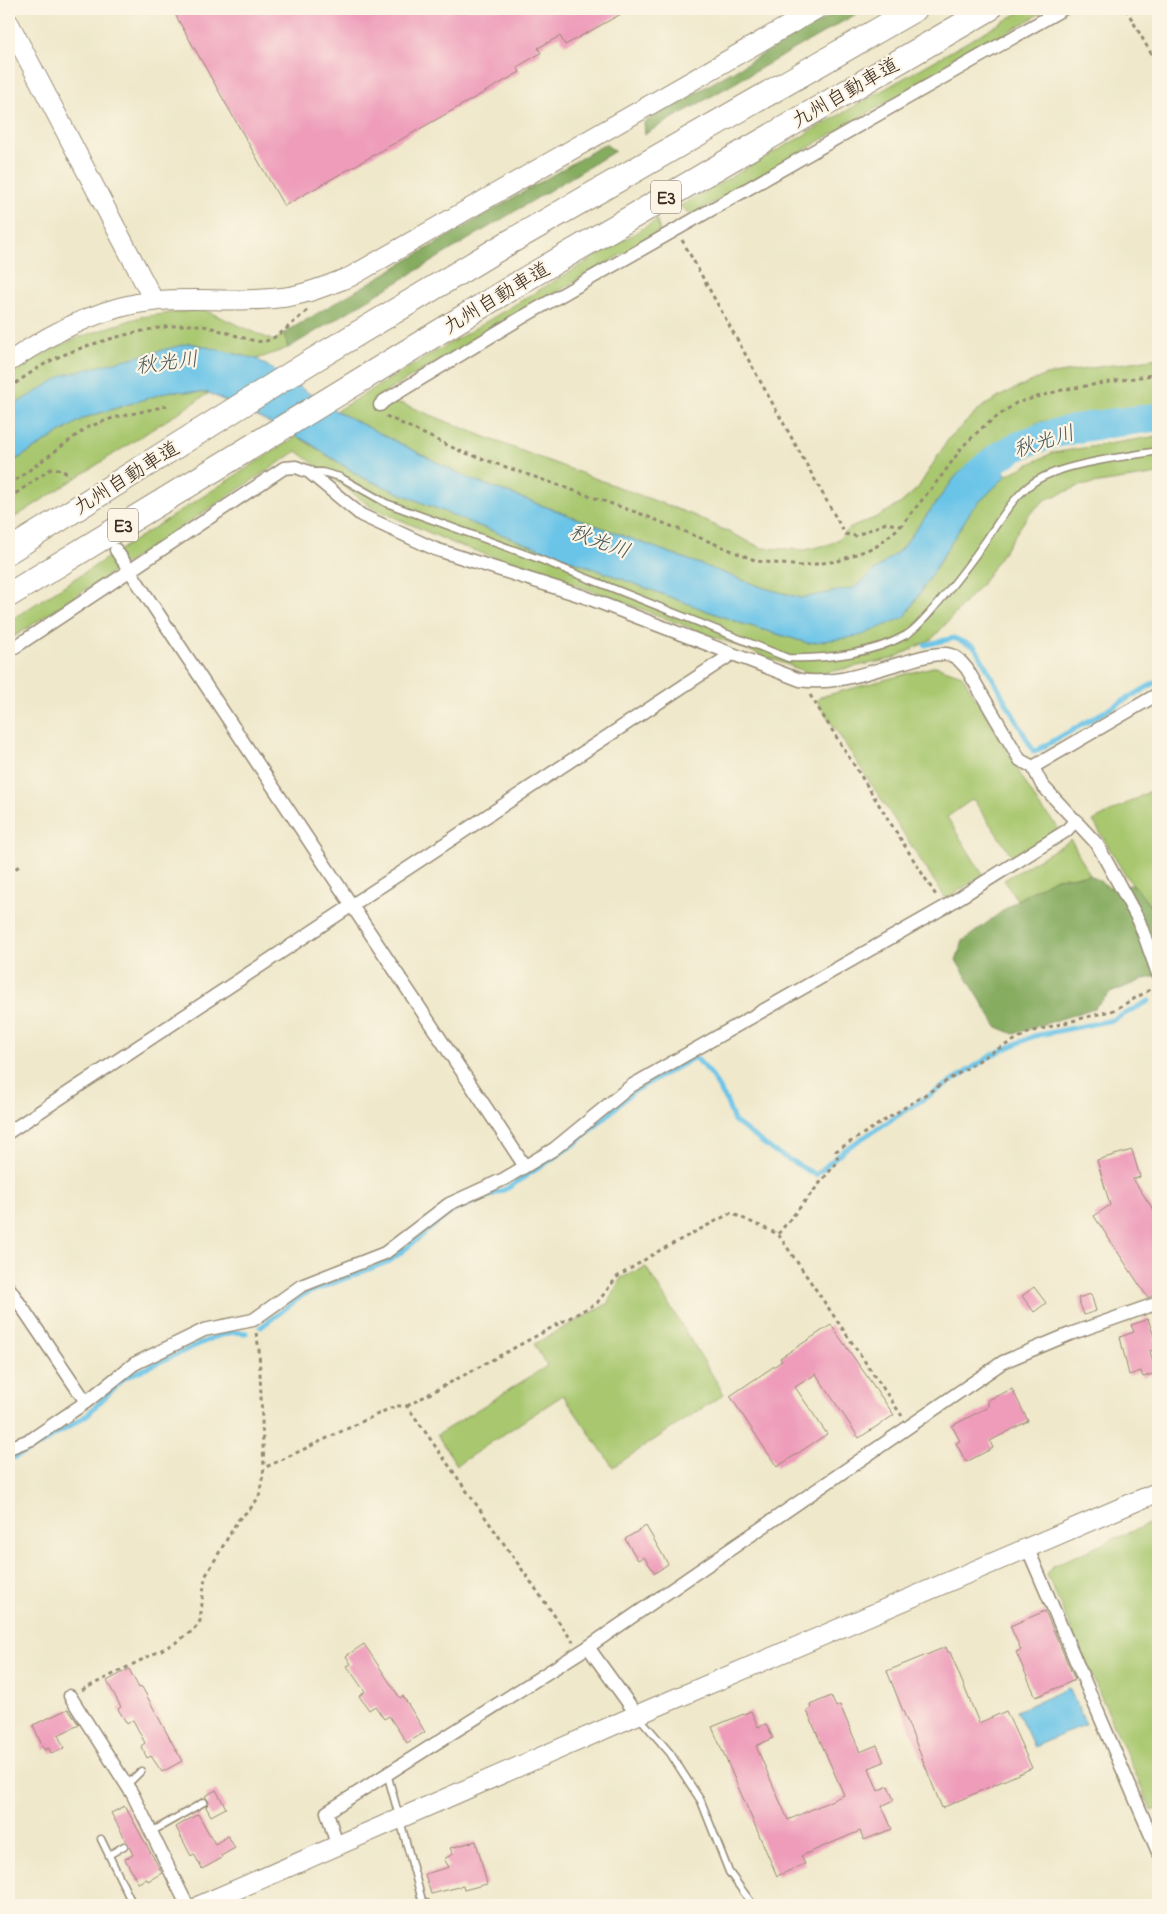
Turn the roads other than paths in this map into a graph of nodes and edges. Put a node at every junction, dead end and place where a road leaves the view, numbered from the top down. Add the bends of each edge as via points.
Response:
1 (817, 9) edge
2 (915, 9) edge
3 (989, 9) edge
4 (1063, 9) edge
5 (9, 23) edge
6 (154, 301) junction
7 (9, 362) edge
8 (380, 405) road end
9 (1158, 451) edge
10 (309, 472) junction
11 (116, 550) dead end
12 (9, 551) edge
13 (130, 572) junction
14 (9, 596) edge
15 (9, 651) edge
16 (732, 654) junction
17 (1158, 694) edge
18 (1033, 767) junction
19 (1076, 820) junction
20 (351, 905) junction
21 (1158, 974) edge
22 (9, 1132) edge
23 (524, 1165) junction
24 (9, 1288) edge
25 (1158, 1303) edge
26 (86, 1402) junction
27 (9, 1448) edge
28 (1158, 1492) edge
29 (1027, 1547) junction
30 (584, 1649) junction
31 (70, 1696) road end
32 (637, 1714) junction
33 (141, 1771) dead end
34 (387, 1773) junction
35 (126, 1786) junction
36 (204, 1802) dead end
37 (399, 1818) junction
38 (151, 1832) junction
39 (101, 1839) dead end
40 (337, 1845) junction
41 (124, 1846) dead end
42 (1158, 1852) edge
43 (109, 1855) junction
44 (133, 1905) edge
45 (187, 1905) edge
46 (201, 1905) edge
47 (429, 1905) edge
48 (753, 1905) edge

1 - 6 street via 350,277 316,290 277,298
2 - 12 highway, 九州自動車道 / E3 via 508,243 307,364
3 - 14 highway, 九州自動車道 / E3 via 529,277
4 - 8 street via 442,364
5 - 6 street
6 - 7 street via 108,310 42,339
9 - 10 lane via 1095,462 1054,473 1035,482 1012,504 973,559 907,635 864,650 816,659 788,658 539,559 386,503 340,477
10 - 13 street via 296,467 284,468
10 - 16 street via 361,515 435,548 585,597
11 - 13 street
13 - 15 street
13 - 20 street
16 - 18 street via 812,682 842,680 921,658 946,654 956,657 967,669 1020,760
16 - 20 street
17 - 18 street
18 - 19 street via 1042,785
19 - 21 street via 1114,871 1139,920
19 - 23 street via 1066,831 943,908 631,1086 554,1149
20 - 22 street
20 - 23 street
23 - 26 street via 504,1179 449,1204 384,1253 301,1286 253,1320 204,1330 134,1364
24 - 26 street
25 - 30 street via 1003,1362
26 - 27 street via 32,1439
28 - 29 street
29 - 32 street
29 - 42 street
30 - 32 street
30 - 34 street
31 - 35 street via 95,1727
32 - 37 street
32 - 48 lane via 670,1753 701,1801 729,1872
33 - 35 lane
34 - 37 lane
34 - 40 street via 327,1812
35 - 38 street
36 - 38 lane
37 - 40 street
37 - 47 lane via 422,1900
38 - 45 street
39 - 43 lane
40 - 46 street
41 - 43 lane
43 - 44 lane

